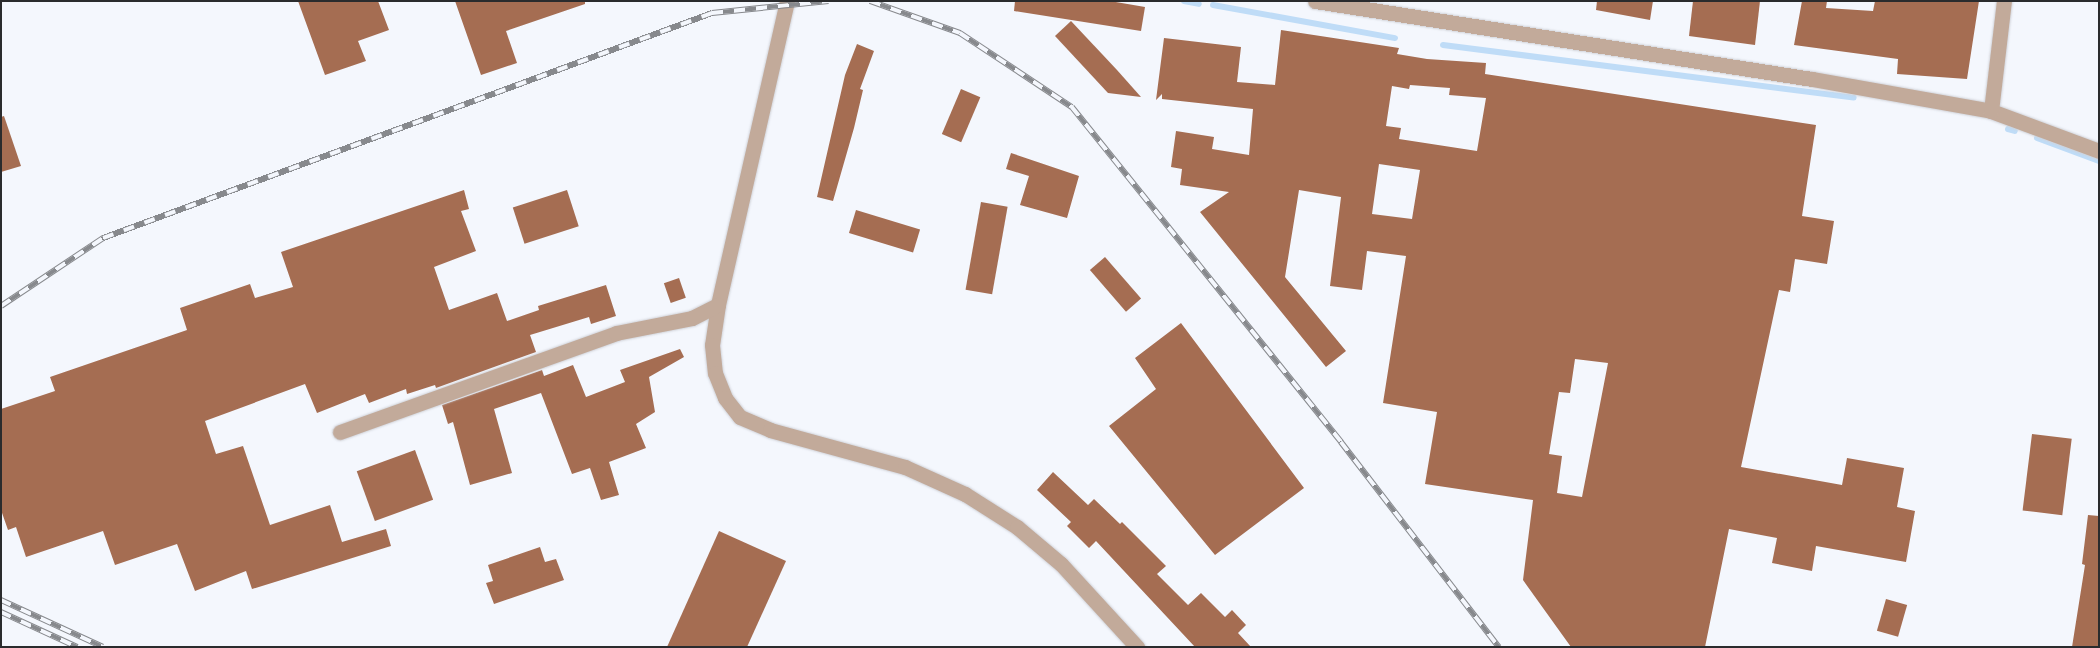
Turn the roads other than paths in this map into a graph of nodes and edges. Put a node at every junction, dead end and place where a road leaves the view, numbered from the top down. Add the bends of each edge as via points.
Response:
1 (787, 1) edge
2 (1315, 1) edge
3 (2004, 1) edge
4 (1372, 6) edge
5 (1991, 112) junction
6 (2099, 151) edge
7 (718, 305) junction
8 (340, 432) dead end
9 (1137, 647) edge

1 - 7 street
2 - 4 street
3 - 5 street
4 - 5 street
5 - 6 street
7 - 8 street via 692,318 616,334
7 - 9 street via 712,345 716,373 725,398 740,416 770,430 905,467 965,494 1017,527 1061,564

